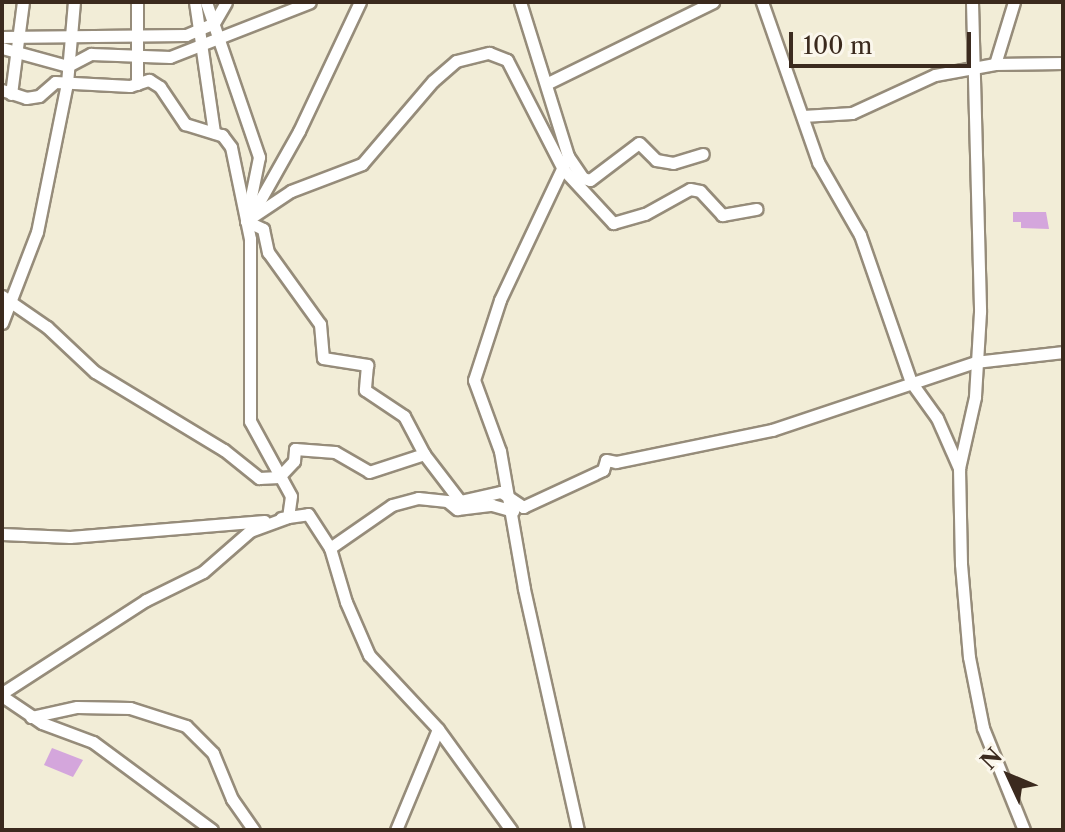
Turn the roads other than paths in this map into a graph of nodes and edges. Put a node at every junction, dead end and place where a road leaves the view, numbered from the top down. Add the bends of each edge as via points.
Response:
1 (23, 2) edge
2 (74, 2) edge
3 (137, 2) edge
4 (195, 2) edge
5 (206, 2) edge
6 (226, 2) edge
7 (310, 2) edge
8 (360, 2) edge
9 (520, 2) edge
10 (713, 2) edge
11 (762, 2) edge
12 (972, 2) edge
13 (1014, 2) edge
14 (214, 23) junction
15 (199, 29) junction
16 (137, 33) junction
17 (20, 34) junction
18 (71, 35) junction
19 (2, 37) edge
20 (218, 39) junction
21 (201, 46) junction
22 (2, 48) edge
23 (17, 52) junction
24 (137, 54) junction
25 (1063, 63) edge
26 (995, 64) junction
27 (68, 66) junction
28 (974, 68) junction
29 (67, 83) junction
30 (548, 83) junction
31 (137, 84) junction
32 (6, 92) edge
33 (803, 116) junction
34 (214, 133) junction
35 (703, 154) dead end
36 (568, 156) junction
37 (563, 169) junction
38 (756, 209) dead end
39 (248, 220) junction
40 (6, 301) edge
41 (2, 323) edge
42 (1063, 352) edge
43 (975, 362) junction
44 (911, 382) junction
45 (424, 454) junction
46 (959, 468) junction
47 (279, 477) junction
48 (512, 506) junction
49 (288, 517) junction
50 (2, 534) edge
51 (330, 548) junction
52 (2, 695) edge
53 (31, 717) junction
54 (438, 729) junction
55 (212, 830) edge
56 (254, 830) edge
57 (396, 830) edge
58 (511, 830) edge
59 (578, 830) edge
60 (1024, 830) edge

1 - 17 street
2 - 18 street
3 - 16 street
4 - 15 street
5 - 14 street
6 - 14 street
7 - 20 street
8 - 39 street via 299,131
9 - 30 street
10 - 30 street
11 - 33 street
12 - 28 street
13 - 26 street
14 - 15 street
14 - 20 street
15 - 16 street via 186,35
15 - 21 street
16 - 18 street
16 - 24 street
17 - 18 street
17 - 19 street
17 - 23 street
18 - 27 street
20 - 21 street
20 - 39 street via 259,157
21 - 24 street via 170,57
21 - 34 street
22 - 23 street
23 - 27 street
23 - 32 street
24 - 27 street via 91,54
24 - 31 street
25 - 26 street
26 - 28 street
27 - 29 street
28 - 33 street via 921,80 852,113
28 - 43 street via 980,300
29 - 31 street
29 - 32 street via 47,84 39,96
29 - 40 street via 37,232
30 - 36 street
31 - 34 street via 149,80 160,87 185,124
33 - 44 street via 818,162 860,235
34 - 39 street via 231,147
35 - 36 street via 664,162 639,143 590,180
36 - 37 street
37 - 38 street via 613,223 645,214 690,189 700,191 722,215
37 - 39 street via 507,60 489,53 470,55 414,99 362,164 291,191
37 - 48 street via 500,300 474,380
39 - 45 street via 263,229 268,252 320,324 323,358 367,365 365,390 404,416
39 - 47 street via 253,314 248,411 278,464
40 - 41 street
40 - 47 street via 47,327 127,395 164,412 259,478
42 - 43 street
43 - 44 street
43 - 46 street via 975,397
44 - 46 street via 937,418
44 - 48 street via 772,430 606,460 603,470 551,496
45 - 47 street via 369,472 335,452 295,449 294,461
45 - 48 street via 460,501 501,492
46 - 60 street via 969,657 983,728
47 - 49 street via 291,496
48 - 51 street via 457,509 447,501 418,498 392,505
48 - 59 street via 524,589
49 - 50 street via 101,535
49 - 51 street via 308,514
49 - 52 street via 250,531 203,572 146,600
51 - 54 street via 369,655
52 - 53 street
53 - 55 street via 93,742
53 - 56 street via 77,707 130,708 186,726 213,753 232,799
54 - 57 street
54 - 58 street

